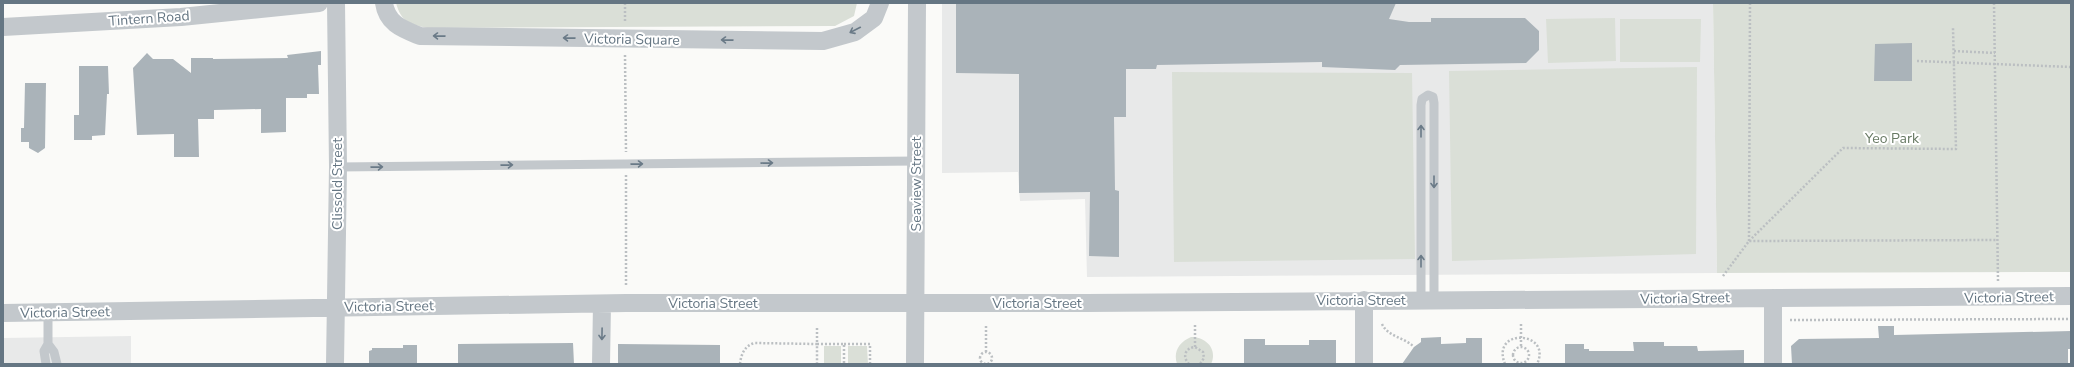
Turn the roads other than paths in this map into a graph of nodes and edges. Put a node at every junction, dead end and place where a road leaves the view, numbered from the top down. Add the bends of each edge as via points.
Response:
1 (319, 3) edge
2 (336, 3) edge
3 (384, 3) edge
4 (880, 3) edge
5 (917, 3) edge
6 (3, 27) edge
7 (916, 161) junction
8 (338, 167) junction
9 (2071, 296) edge
10 (1773, 298) junction
11 (1364, 300) junction
12 (1428, 300) junction
13 (915, 303) junction
14 (602, 304) junction
15 (336, 307) junction
16 (48, 312) junction
17 (3, 313) edge
18 (48, 344) junction
19 (46, 364) edge
20 (58, 364) edge
21 (335, 364) edge
22 (601, 364) edge
23 (915, 364) edge
24 (1364, 364) edge
25 (1773, 364) edge

1 - 6 street, Tintern Road via 181,17
2 - 8 street, Clissold Street
4 -> 3 street, Victoria Square via 874,18 855,32 823,41 420,36 399,27 386,13
5 - 7 street, Seaview Street
8 -> 7 lane
7 - 13 street, Seaview Street
8 - 15 street, Clissold Street
9 - 10 street, Victoria Street
10 - 12 street, Victoria Street
10 - 25 street
11 - 12 street, Victoria Street
11 - 13 street, Victoria Street
11 - 24 street
12 -> 12 lane via 1421,105 1422,99 1428,95 1433,97 1434,103
13 - 14 street, Victoria Street
13 - 23 street, Seaview Street
14 - 15 street, Victoria Street
14 -> 22 street
15 - 16 street, Victoria Street
15 - 21 street, Clissold Street
16 - 17 street, Victoria Street
16 - 18 lane
18 - 19 lane via 44,352
18 - 20 lane

